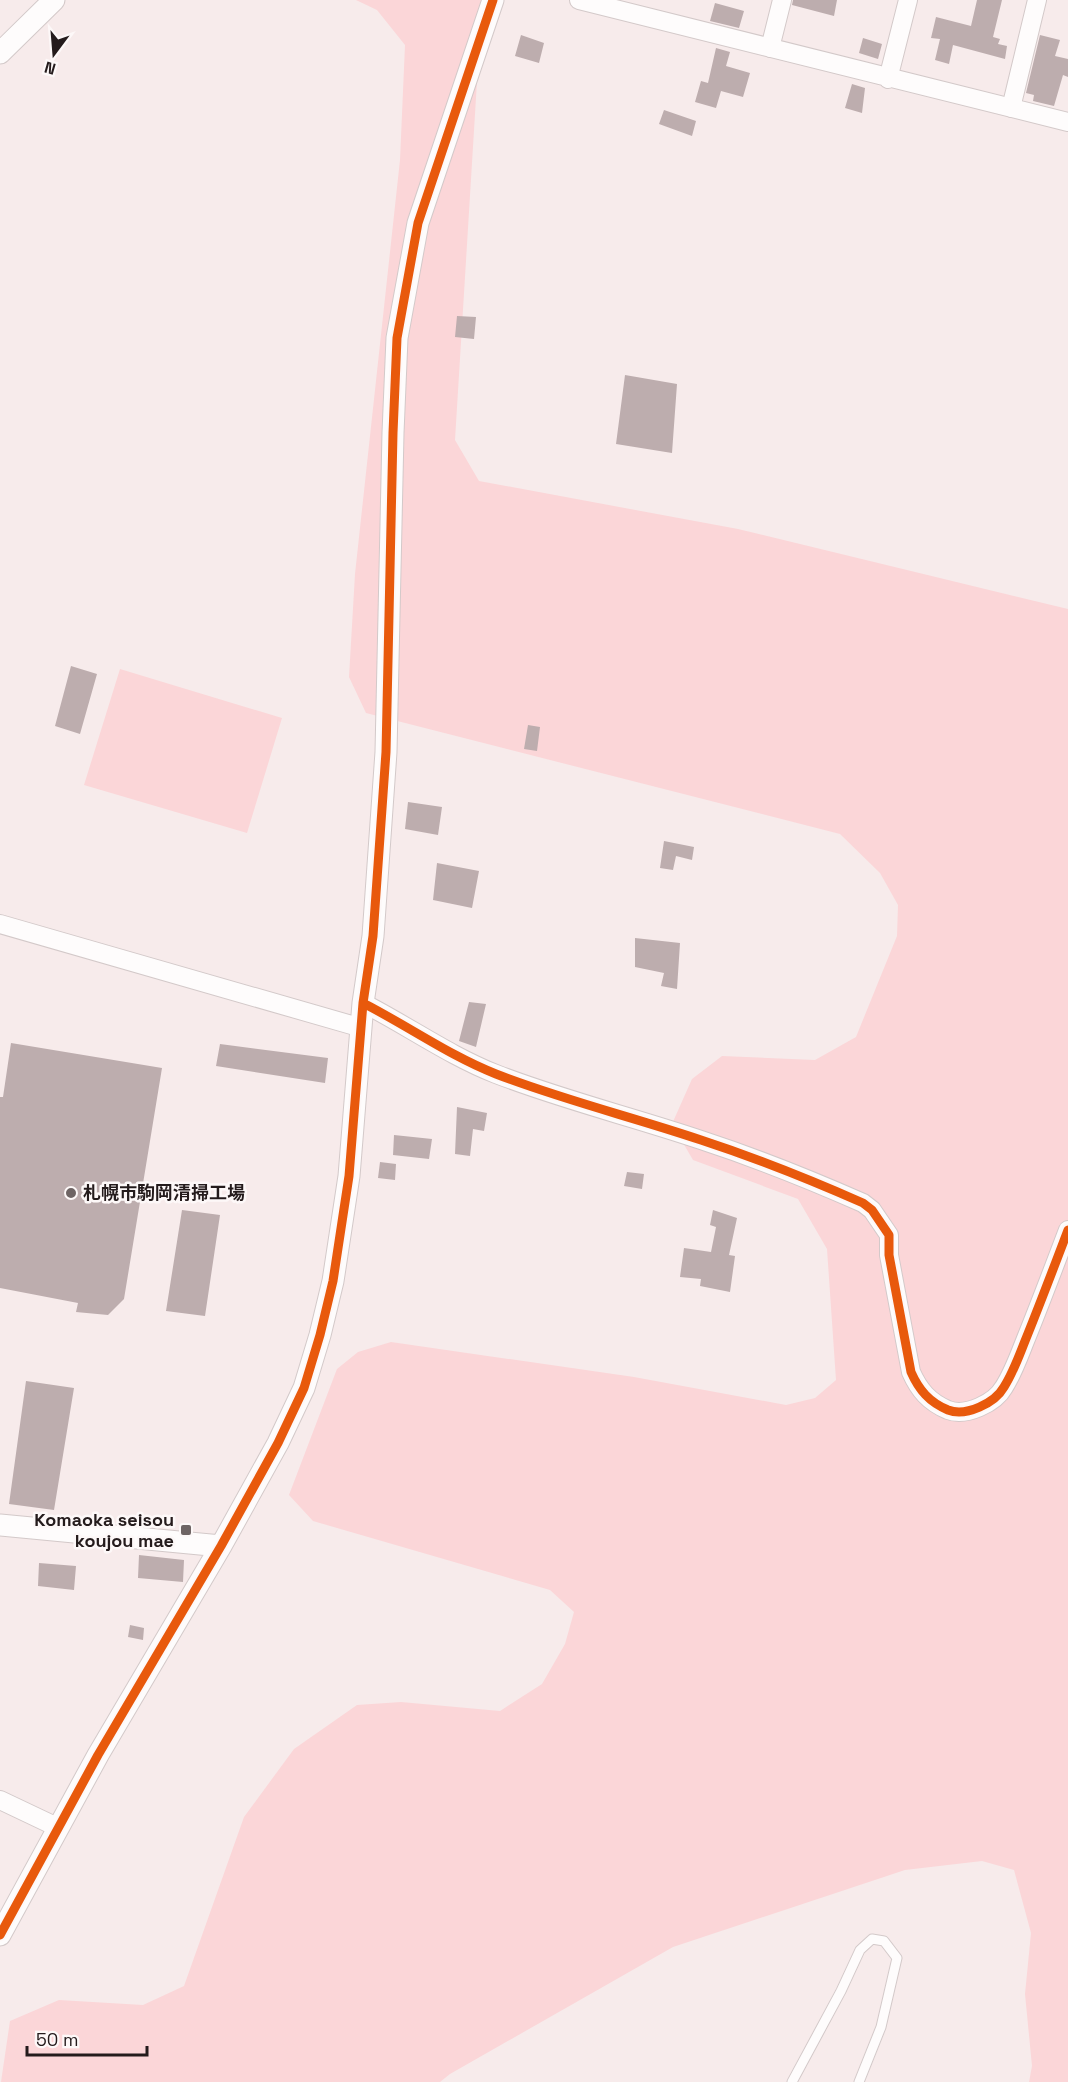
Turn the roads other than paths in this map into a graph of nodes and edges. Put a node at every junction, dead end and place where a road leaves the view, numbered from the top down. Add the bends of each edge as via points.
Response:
1 (54, 0) edge
2 (493, 0) edge
3 (579, 0) edge
4 (782, 0) edge
5 (908, 0) edge
6 (1037, 0) edge
7 (652, 9) edge
8 (770, 48) junction
9 (0, 53) edge
10 (888, 79) junction
11 (1011, 108) junction
12 (1068, 122) edge
13 (0, 924) edge
14 (363, 1004) junction
15 (362, 1028) junction
16 (1068, 1230) edge
17 (0, 1525) edge
18 (220, 1545) junction
19 (0, 1800) edge
20 (59, 1828) junction
21 (0, 1935) edge
22 (792, 2082) edge
23 (859, 2082) edge

1 - 9 street
2 - 14 street via 418,223 397,338 386,752
3 - 7 street
4 - 8 street
5 - 10 street
6 - 11 street
7 - 8 street
8 - 10 street
10 - 11 street
11 - 12 street
13 - 15 street
14 - 15 street
14 - 16 street via 496,1074 703,1140 864,1203 888,1235 911,1372 929,1399 952,1411 975,1408 1004,1389
15 - 18 street via 349,1176 333,1281 320,1335 300,1398
17 - 18 street
18 - 20 street
19 - 20 street
20 - 21 street
22 - 23 lane via 860,1950 872,1939 884,1941 897,1958 881,2027

